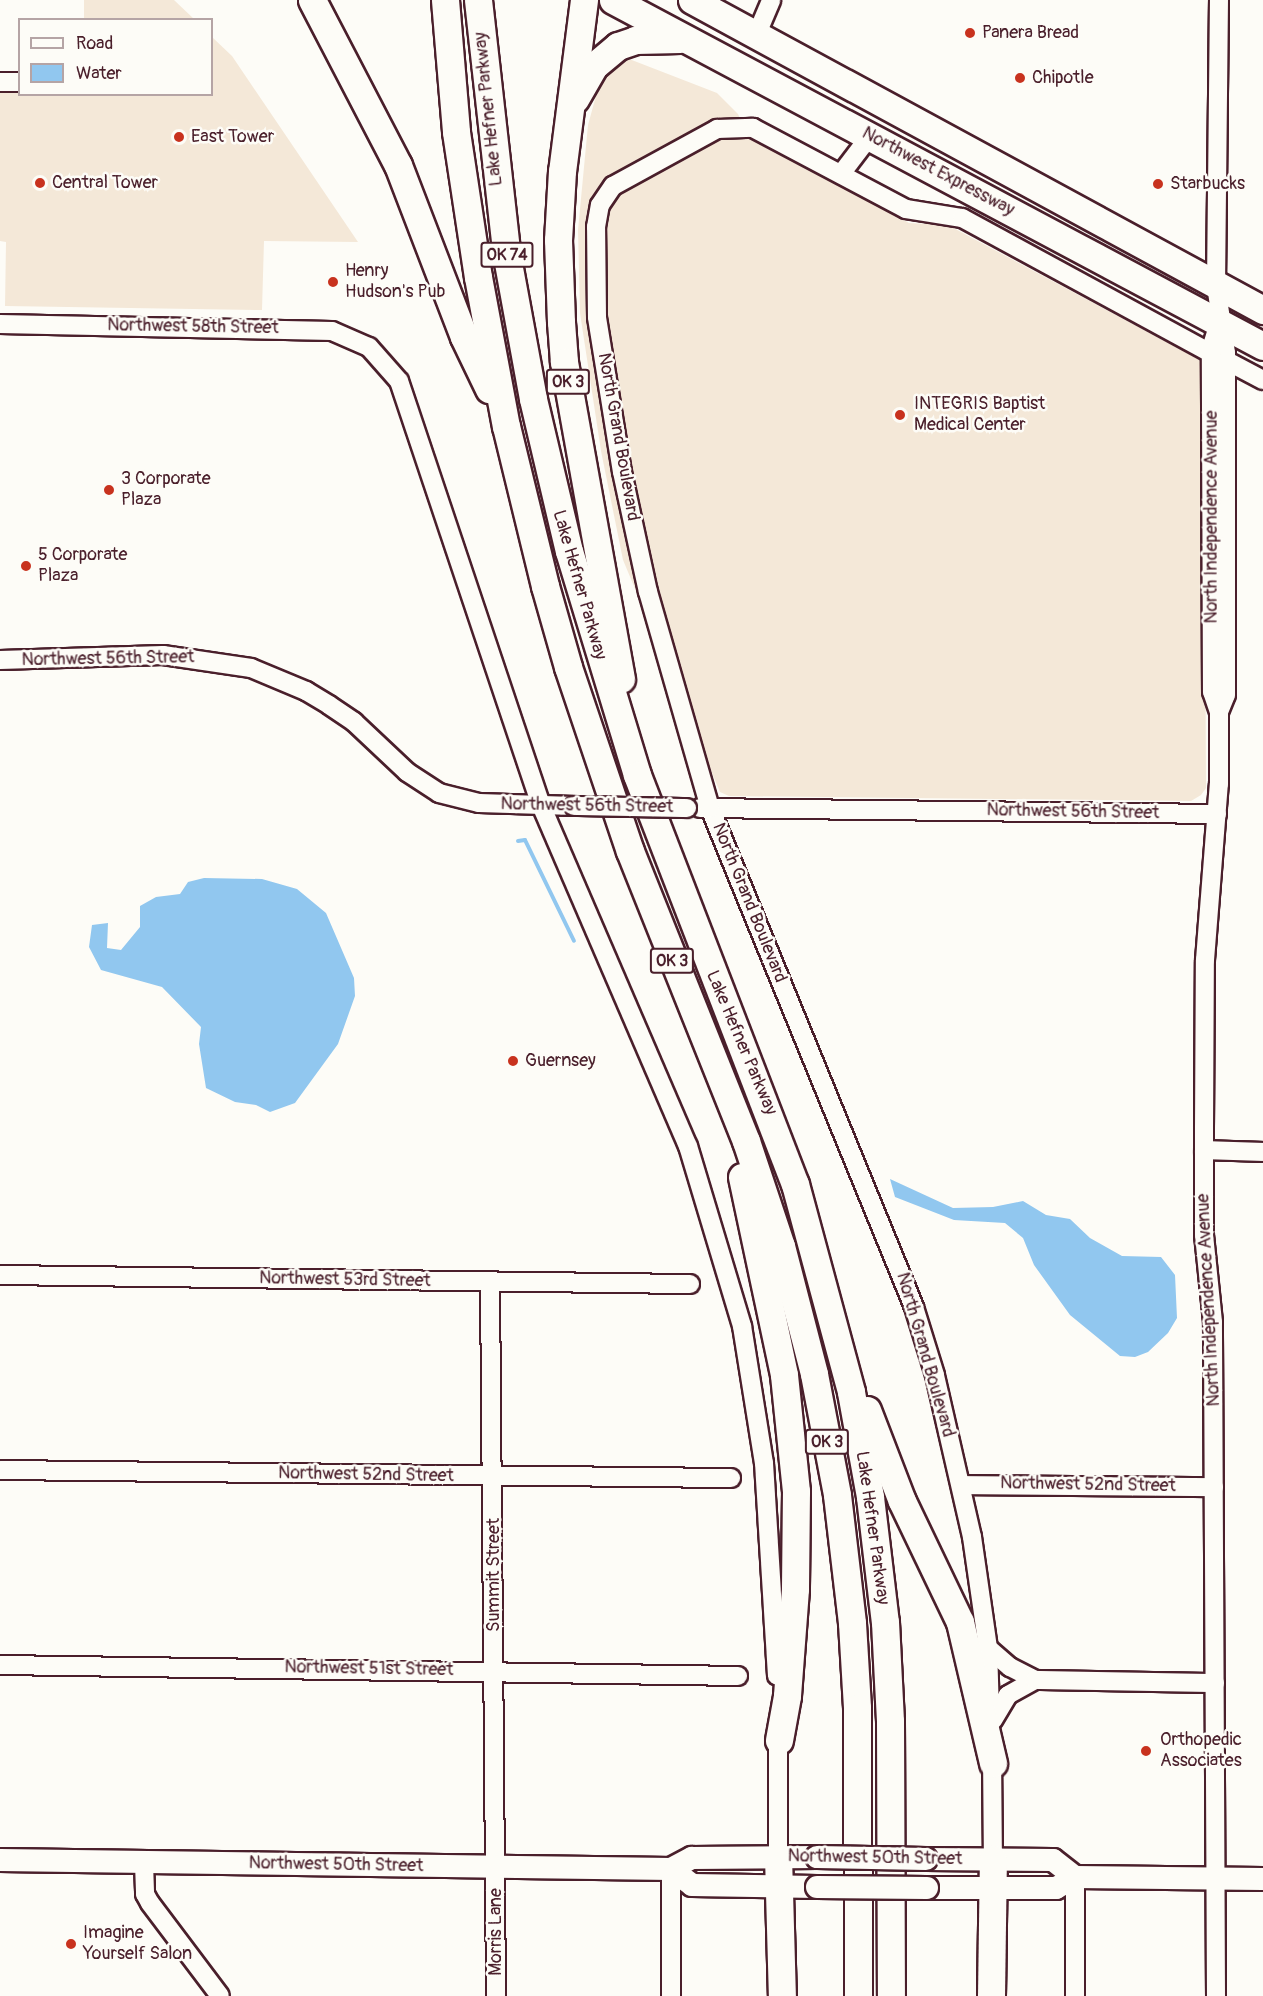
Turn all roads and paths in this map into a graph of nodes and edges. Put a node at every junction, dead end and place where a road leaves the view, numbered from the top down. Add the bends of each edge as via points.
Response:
1 (312, 0) edge
2 (445, 0) edge
3 (478, 0) edge
4 (584, 0) edge
5 (613, 0) edge
6 (692, 0) edge
7 (771, 0) edge
8 (1219, 0) edge
9 (756, 36) junction
10 (684, 39) junction
11 (719, 56) junction
12 (0, 82) edge
13 (18, 82) edge
14 (843, 85) junction
15 (573, 103) junction
16 (870, 136) junction
17 (937, 136) junction
18 (841, 174) junction
19 (1216, 285) junction
20 (1263, 310) edge
21 (1219, 322) junction
22 (0, 324) edge
23 (1263, 346) edge
24 (1218, 356) junction
25 (1263, 380) edge
26 (506, 426) junction
27 (0, 660) edge
28 (637, 775) junction
29 (541, 805) junction
30 (710, 808) junction
31 (1217, 814) junction
32 (719, 1070) junction
33 (1204, 1150) junction
34 (1263, 1152) edge
35 (0, 1275) edge
36 (490, 1282) junction
37 (690, 1284) dead end
38 (839, 1340) junction
39 (0, 1470) edge
40 (494, 1476) junction
41 (731, 1478) dead end
42 (961, 1485) junction
43 (1214, 1487) junction
44 (988, 1648) junction
45 (0, 1665) edge
46 (494, 1671) junction
47 (738, 1676) dead end
48 (1035, 1680) junction
49 (1215, 1683) junction
50 (991, 1725) junction
51 (778, 1740) junction
52 (993, 1763) junction
53 (778, 1856) junction
54 (993, 1859) junction
55 (0, 1860) edge
56 (144, 1863) junction
57 (496, 1867) junction
58 (671, 1869) junction
59 (1075, 1877) junction
60 (1215, 1878) junction
61 (1263, 1879) edge
62 (778, 1886) junction
63 (994, 1890) junction
64 (220, 1996) edge
65 (496, 1996) edge
66 (671, 1996) edge
67 (782, 1996) edge
68 (858, 1996) edge
69 (891, 1996) edge
70 (991, 1996) edge
71 (1075, 1996) edge
72 (1216, 1996) edge

1 - 26 highway, OK 3 via 398,165 464,337
2 - 26 highway, Lake Hefner Parkway / OK 74 via 456,132
3 - 28 highway, Lake Hefner Parkway / OK 74 via 495,168 533,399 568,551
4 - 15 highway, OK 3
5 - 10 highway, Northwest Expressway
6 - 9 highway, Northwest Expressway
7 - 9 street
8 - 19 street, North Independence Avenue
9 - 14 highway, Northwest Expressway
10 - 11 highway, Northwest Expressway
10 - 15 highway via 650,38 618,46 594,66
11 - 14 highway via 825,93 833,93
11 - 16 highway, Northwest Expressway
12 - 13 street
14 - 17 highway, Northwest Expressway
15 - 28 highway, OK 3 via 562,171 558,240 564,362
16 - 17 highway via 888,128
16 - 18 street
16 - 21 highway, Northwest Expressway
17 - 19 highway, Northwest Expressway
18 - 24 street, Northwest Expressway via 906,210 962,219
18 - 30 street, North Grand Boulevard via 764,132 733,126 717,129 613,186 600,205 596,226 597,317 622,472 648,592
19 - 20 highway, Northwest Expressway
19 - 21 street, North Independence Avenue
21 - 23 highway, Northwest Expressway
21 - 24 street, North Independence Avenue
22 - 29 street, Northwest 58th Street via 332,331 359,340 380,356 399,381
24 - 25 street, Northwest Expressway
24 - 31 street, North Independence Avenue via 1226,695 1219,712
26 - 32 highway, Lake Hefner Parkway / OK 3 via 545,586 594,748 673,962
27 - 29 street, Northwest 56th Street via 163,655 251,668 280,678 329,705 354,722 407,772 440,794 479,803
28 - 38 highway, Lake Hefner Parkway / OK 3 via 694,928 776,1126
29 - 30 street, Northwest 56th Street, bridge
29 - 51 street via 688,1146 742,1326 764,1463 772,1552
30 - 31 street, Northwest 56th Street
30 - 42 street, North Grand Boulevard via 890,1239 935,1375
31 - 33 street, North Independence Avenue via 1205,960
32 - 51 highway via 775,1326 792,1424 795,1589 787,1696
32 - 68 highway, Lake Hefner Parkway / OK 3 via 750,1151 793,1289 837,1495 857,1708
33 - 34 street
33 - 43 street, North Independence Avenue via 1204,1251 1213,1322
35 - 36 street, Northwest 53rd Street
36 - 37 street, Northwest 53rd Street
36 - 40 street, Summit Street
38 - 52 highway via 902,1501 960,1622
38 - 69 highway, Lake Hefner Parkway / OK 3 via 868,1486 885,1622 890,1721
39 - 40 street, Northwest 52nd Street
40 - 41 street, Northwest 52nd Street
40 - 46 street, Summit Street
42 - 43 street, Northwest 52nd Street
42 - 44 street, North Grand Boulevard
43 - 49 street, North Independence Avenue
44 - 48 street via 1010,1667
44 - 50 street, North Grand Boulevard
45 - 46 street, Northwest 51st Street
46 - 47 street, Northwest 51st Street
46 - 57 street, Summit Street
48 - 49 street
48 - 50 street via 1008,1695 998,1706
49 - 60 street, North Independence Avenue
50 - 52 street, North Grand Boulevard
51 - 53 street
52 - 54 street, North Grand Boulevard
53 - 54 main road, Northwest 50th Street, bridge
53 - 58 main road, Northwest 50th Street via 692,1858
53 - 62 highway
54 - 59 main road, Northwest 50th Street via 1053,1860
54 - 63 highway
55 - 56 main road, Northwest 50th Street
56 - 57 main road, Northwest 50th Street
56 - 64 street via 145,1894 150,1903
57 - 58 main road, Northwest 50th Street
57 - 65 street, Morris Lane
58 - 62 main road, Northwest 50th Street via 692,1885
58 - 66 street
59 - 60 main road, Northwest 50th Street
59 - 63 main road, Northwest 50th Street via 1056,1888
59 - 71 street
60 - 61 main road, Northwest 50th Street
60 - 72 street, North Independence Avenue
62 - 63 main road, Northwest 50th Street, bridge
62 - 67 highway
63 - 70 highway

